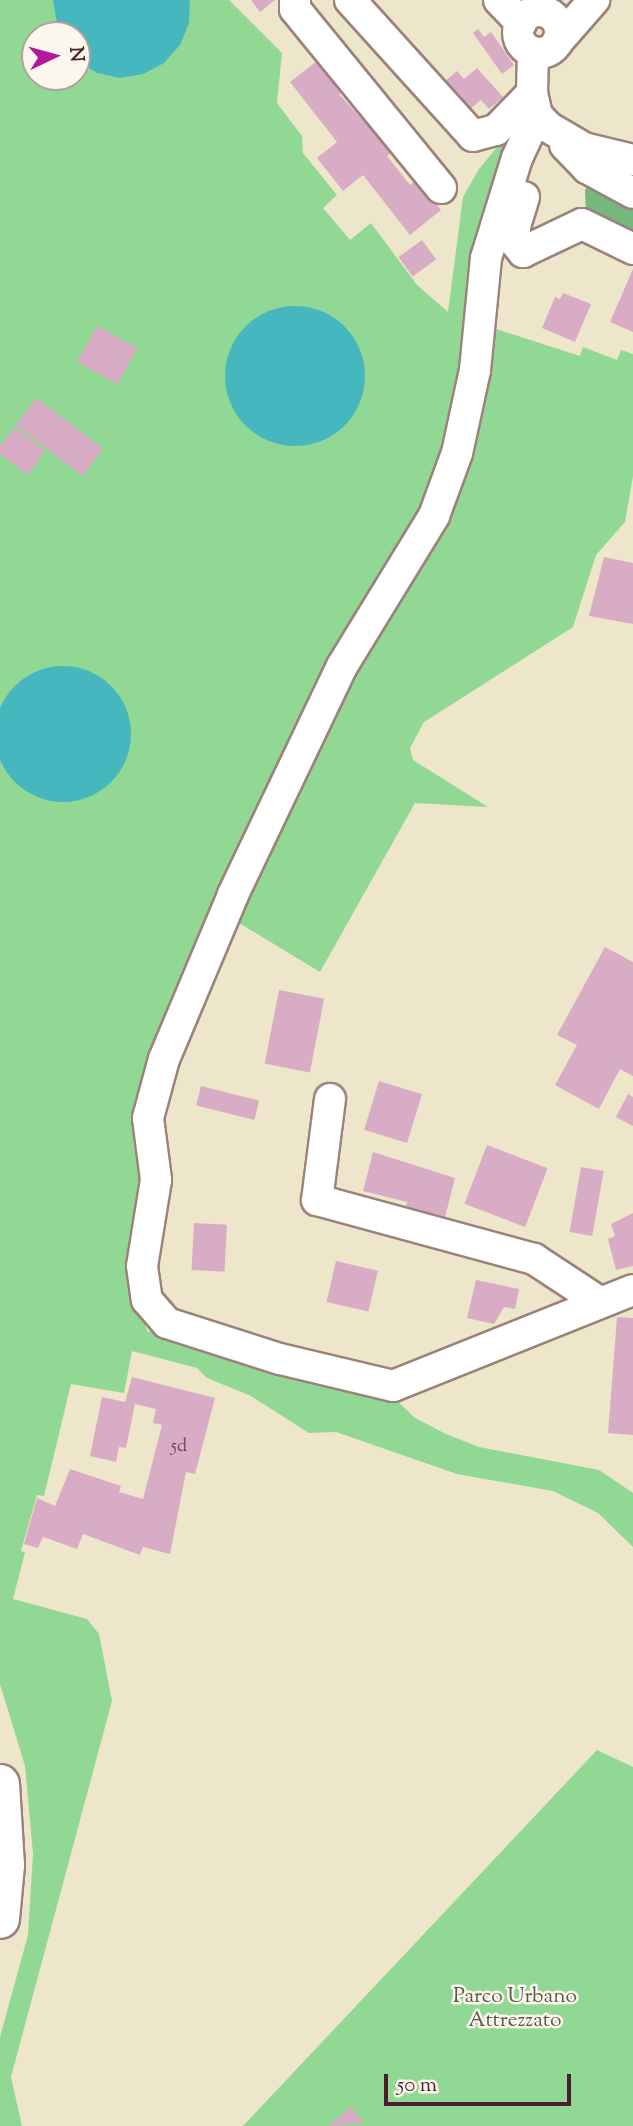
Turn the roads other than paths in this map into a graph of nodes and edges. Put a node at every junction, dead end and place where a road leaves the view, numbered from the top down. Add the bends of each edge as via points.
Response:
1 (295, 0) edge
2 (350, 0) edge
3 (499, 0) edge
4 (594, 0) edge
5 (545, 46) junction
6 (544, 118) junction
7 (633, 160) edge
8 (441, 188) dead end
9 (633, 193) edge
10 (633, 249) edge
11 (330, 1099) dead end
12 (633, 1290) edge
13 (598, 1301) junction
14 (0, 1784) edge
15 (0, 1919) edge

1 - 8 street via 295,9
2 - 6 street via 473,136
3 - 5 street via 520,23 530,13 551,15 559,27
4 - 5 street
5 - 6 street
6 - 7 street
6 - 9 street via 570,154
6 - 10 street via 515,226 515,242 523,252 582,224
6 - 13 street via 517,158 486,258 475,370 457,453 434,516 342,666 233,895 164,1059 148,1118 156,1180 142,1266 147,1300 167,1323 280,1359 393,1386
11 - 13 street via 317,1200 534,1259
12 - 13 street
14 - 15 main road via 5,1865

